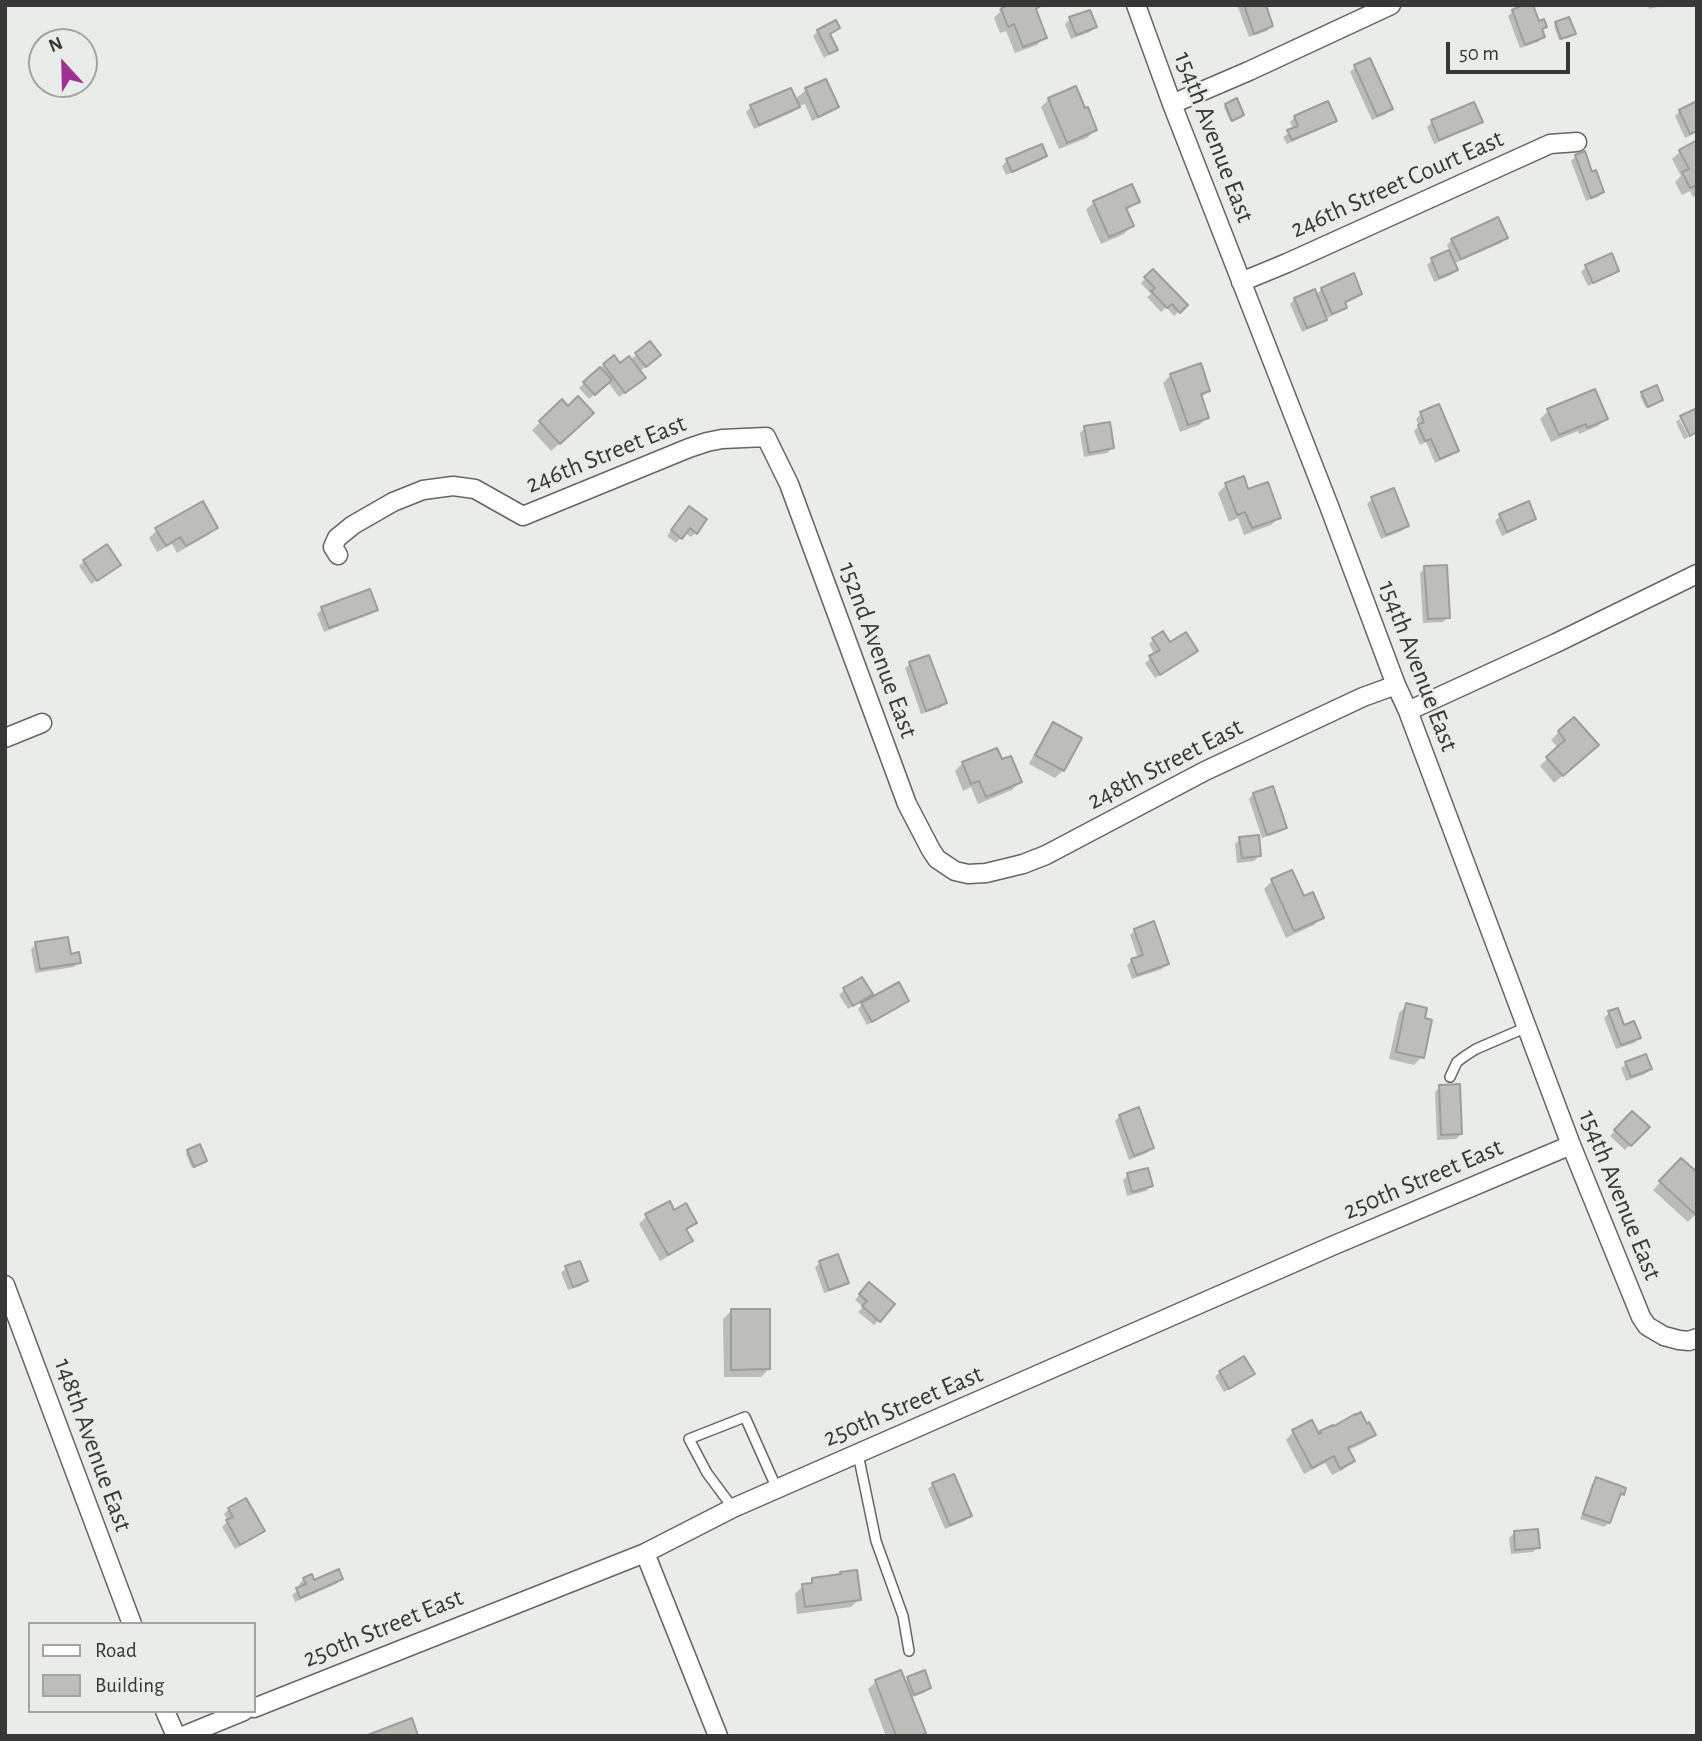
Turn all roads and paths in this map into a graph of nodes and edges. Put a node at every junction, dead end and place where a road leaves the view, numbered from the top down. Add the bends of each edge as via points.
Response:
1 (1136, 5) edge
2 (1391, 5) edge
3 (1172, 104) junction
4 (1577, 142) dead end
5 (1241, 282) junction
6 (766, 437) joint
7 (338, 555) dead end
8 (1697, 574) edge
9 (1396, 685) junction
10 (1408, 711) junction
11 (42, 723) dead end
12 (5, 738) edge
13 (955, 871) joint
14 (1527, 1027) junction
15 (1450, 1077) dead end
16 (1571, 1145) junction
17 (5, 1285) edge
18 (1697, 1338) edge
19 (858, 1454) junction
20 (777, 1489) junction
21 (733, 1508) junction
22 (645, 1553) junction
23 (131, 1622) edge
24 (909, 1651) dead end
25 (256, 1706) edge
26 (166, 1713) edge
27 (239, 1713) edge
28 (176, 1736) edge
29 (183, 1736) edge
30 (718, 1736) edge

1 - 3 street, 154th Avenue East
2 - 3 street
3 - 5 street, 154th Avenue East
4 - 5 street, 246th Street Court East via 1550,144
5 - 9 street, 154th Avenue East
6 - 7 street, 246th Street East via 722,439 689,447 523,516 475,489 423,489 393,502 337,538 333,547
6 - 13 street, 152nd Avenue East via 789,484 907,804 931,850
8 - 10 street
9 - 10 street, 154th Avenue East
9 - 13 street, 248th Street East via 1205,771 1046,855 986,873
10 - 14 street, 154th Avenue East
11 - 12 street
14 - 15 lane via 1465,1056
14 - 16 street, 154th Avenue East
16 - 18 street, 154th Avenue East via 1641,1317 1664,1336
16 - 19 street, 250th Street East
17 - 23 street, 148th Avenue East
19 - 20 street, 250th Street East
19 - 24 lane via 876,1541
20 - 21 street, 250th Street East
20 - 21 lane via 745,1417 689,1439
21 - 22 street, 250th Street East
22 - 25 street, 250th Street East
22 - 30 street
26 - 28 street
27 - 29 street

